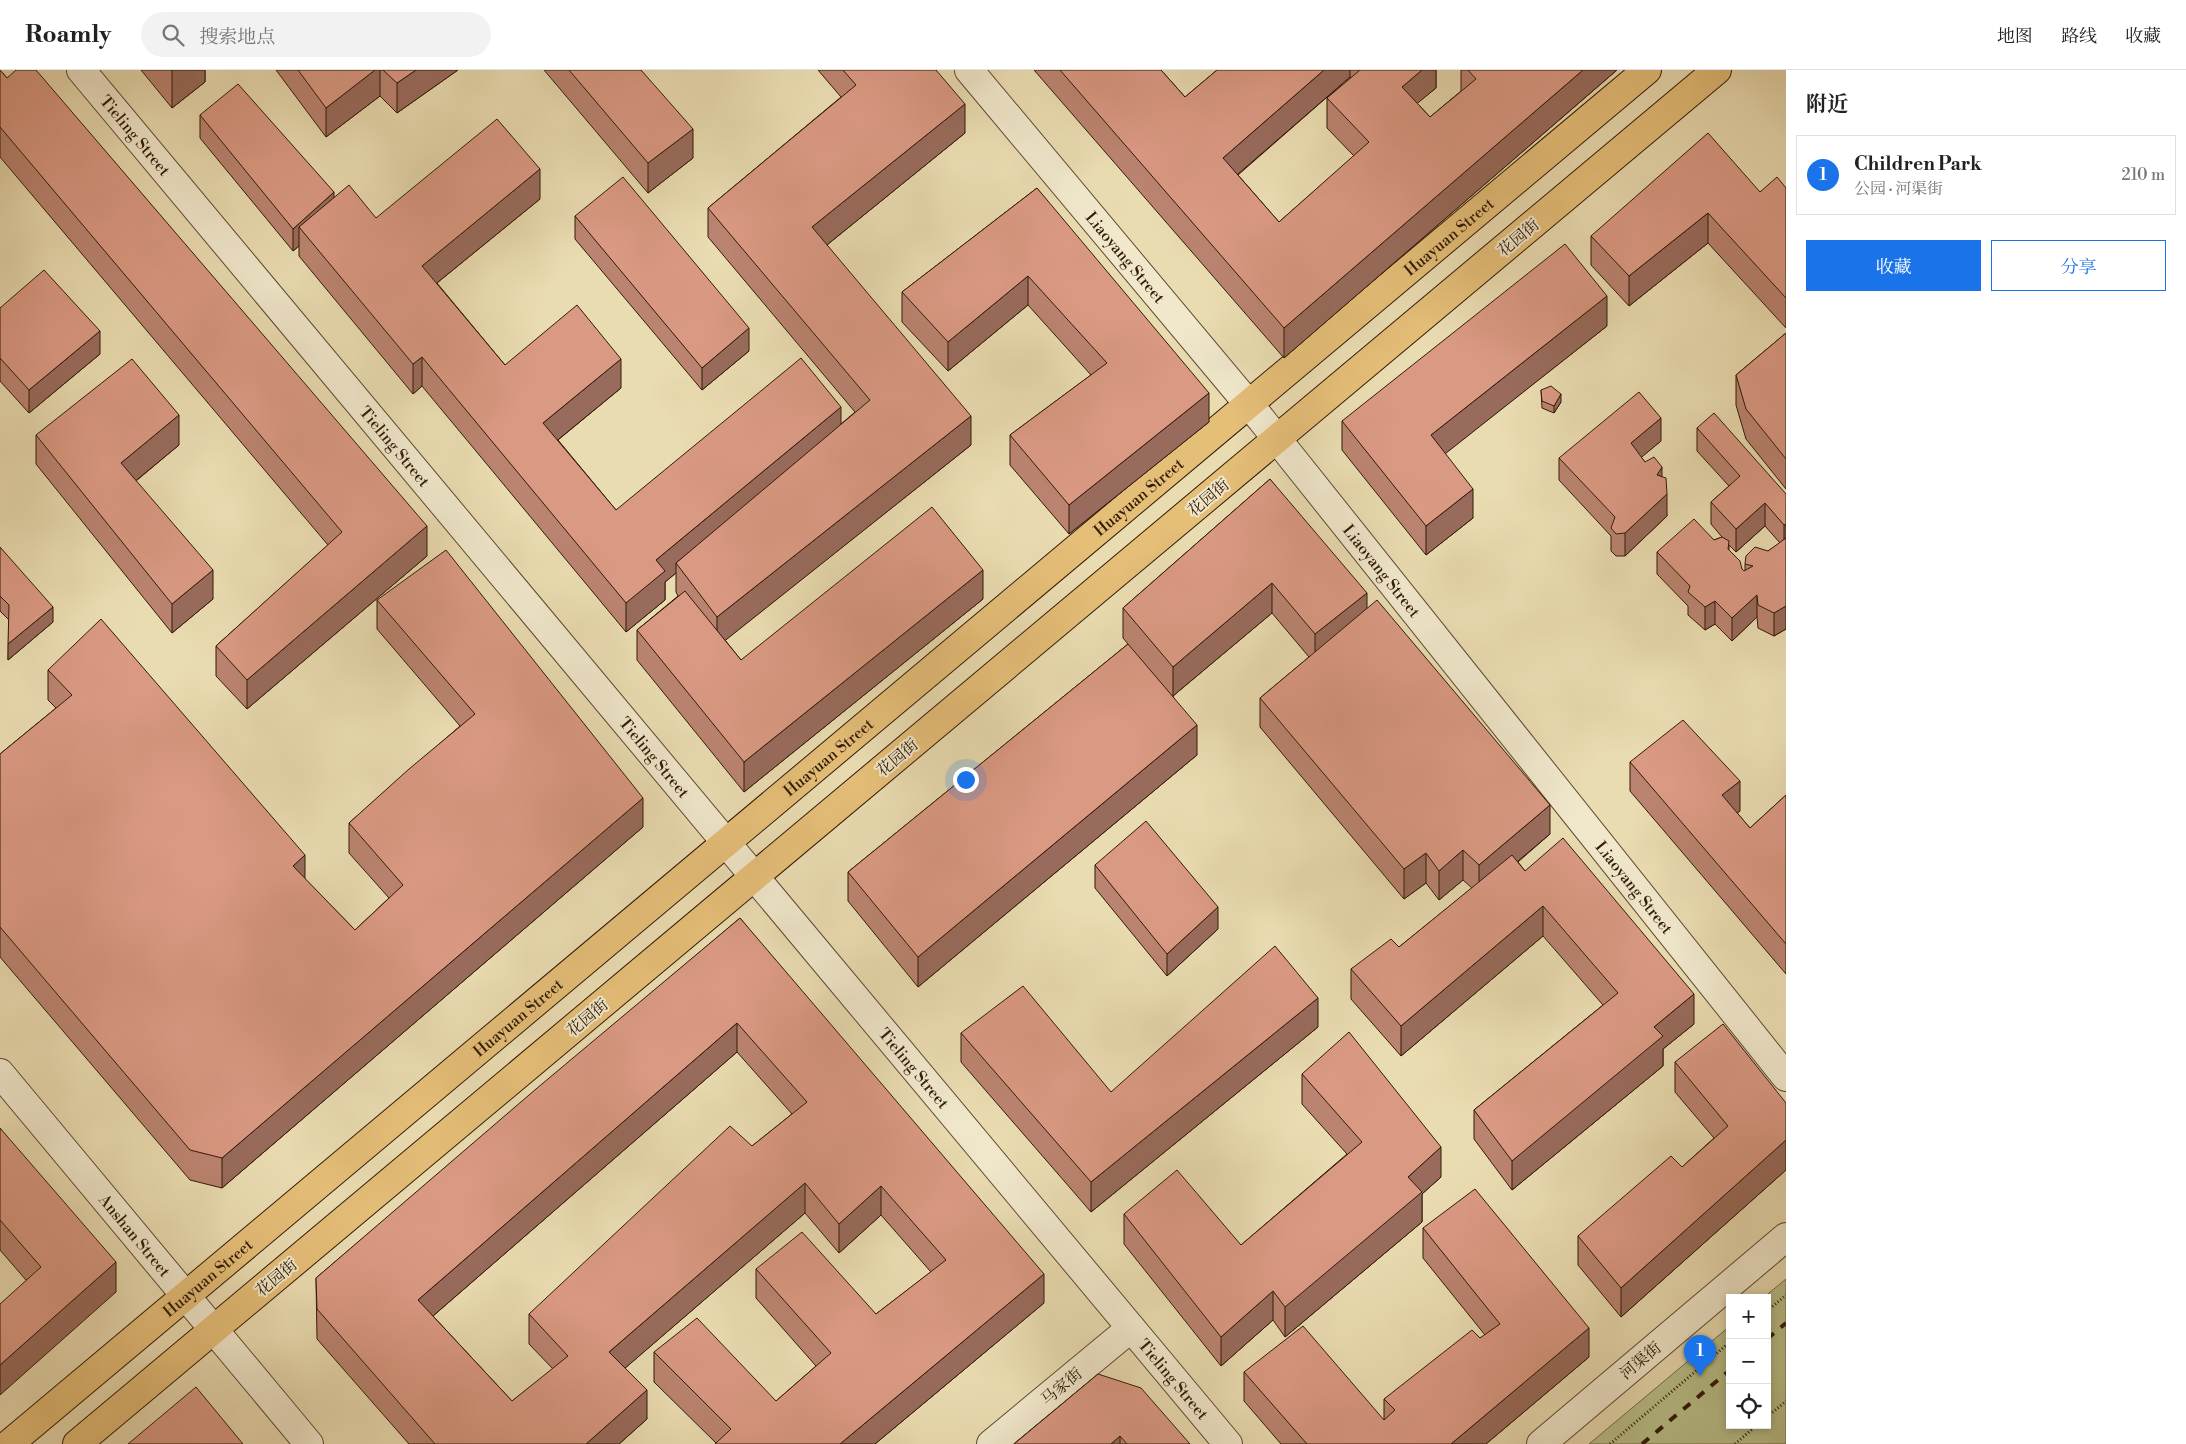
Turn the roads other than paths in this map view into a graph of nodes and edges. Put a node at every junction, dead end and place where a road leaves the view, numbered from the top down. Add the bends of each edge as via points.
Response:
1 (81, 70) edge
2 (969, 70) edge
3 (1647, 70) edge
4 (1717, 70) edge
5 (1248, 404) junction
6 (1276, 440) junction
7 (726, 842) junction
8 (754, 876) junction
9 (0, 1073) edge
10 (1786, 1077) edge
11 (1786, 1237) edge
12 (185, 1296) junction
13 (1132, 1328) junction
14 (214, 1329) junction
15 (9, 1444) edge
16 (77, 1444) edge
17 (309, 1444) edge
18 (991, 1444) edge
19 (1228, 1444) edge
20 (1541, 1444) edge

1 - 7 street, Tieling Street
2 - 5 street, Liaoyang Street
3 - 5 main road, Huayuan Street
4 - 6 main road, 花园街
5 - 6 street, Liaoyang Street
5 - 7 main road, Huayuan Street
6 - 8 main road, 花园街
6 - 10 street, Liaoyang Street
7 - 8 street, Tieling Street
7 - 12 main road, Huayuan Street
8 - 13 street, Tieling Street
8 - 14 main road, 花园街
9 - 12 street, Anshan Street
11 - 20 street, 河渠街
12 - 14 street, Anshan Street
12 - 15 main road, Huayuan Street
13 - 18 street, 马家街
13 - 19 street, Tieling Street
14 - 16 main road, 花园街
14 - 17 street, Anshan Street

